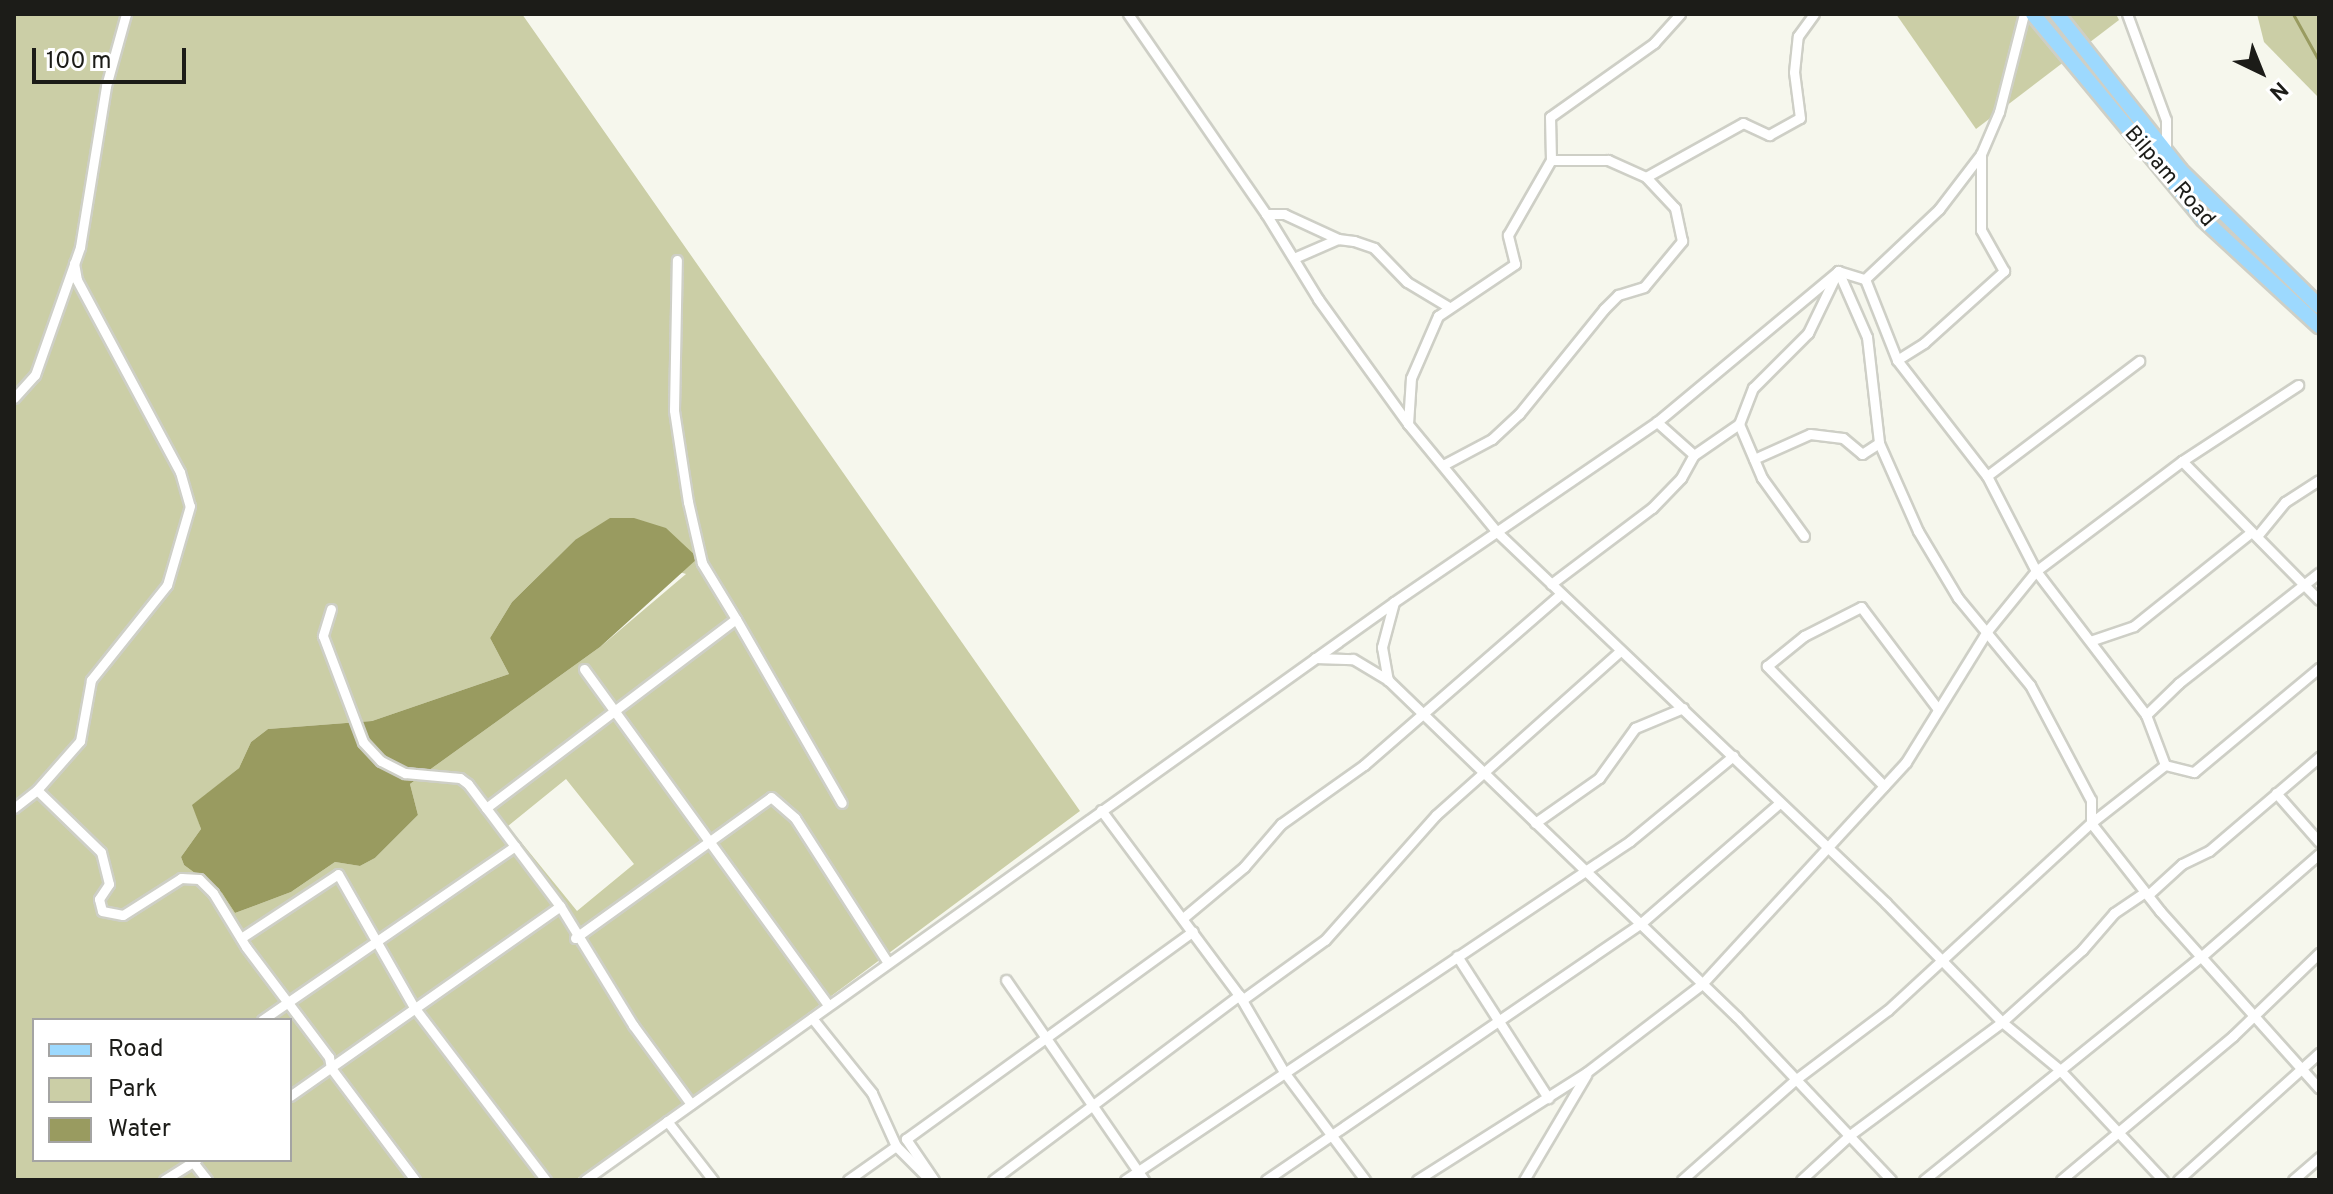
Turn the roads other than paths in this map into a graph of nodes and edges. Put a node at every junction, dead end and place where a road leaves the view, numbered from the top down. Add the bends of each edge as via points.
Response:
1 (126, 14) edge
2 (1128, 14) edge
3 (1680, 14) edge
4 (1814, 14) edge
5 (2024, 14) edge
6 (2033, 14) edge
7 (2057, 14) edge
8 (2127, 14) edge
9 (2166, 153) junction
10 (1981, 154) junction
11 (1551, 160) junction
12 (1646, 177) junction
13 (1266, 214) junction
14 (1338, 239) junction
15 (1294, 258) junction
16 (677, 260) dead end
17 (74, 263) junction
18 (1838, 271) junction
19 (1865, 279) junction
20 (1447, 306) junction
21 (2319, 306) edge
22 (2319, 326) edge
23 (1897, 360) junction
24 (2139, 361) dead end
25 (2298, 385) dead end
26 (14, 398) edge
27 (1657, 422) junction
28 (1408, 424) junction
29 (1739, 424) junction
30 (1879, 443) junction
31 (1694, 455) junction
32 (1754, 459) junction
33 (2182, 461) junction
34 (1445, 464) junction
35 (1987, 476) junction
36 (2319, 480) edge
37 (1497, 532) junction
38 (2254, 535) junction
39 (1804, 536) dead end
40 (2036, 571) junction
41 (2319, 573) edge
42 (1551, 584) junction
43 (2305, 584) junction
44 (1561, 594) junction
45 (2319, 600) edge
46 (1394, 602) junction
47 (331, 609) dead end
48 (736, 619) junction
49 (1988, 630) junction
50 (2090, 641) junction
51 (1620, 651) junction
52 (1315, 658) junction
53 (2319, 668) edge
54 (584, 669) dead end
55 (1388, 680) junction
56 (1683, 708) junction
57 (1938, 709) junction
58 (611, 710) junction
59 (2146, 715) junction
60 (1422, 718) junction
61 (1733, 756) junction
62 (2319, 757) edge
63 (2165, 765) junction
64 (1479, 773) junction
65 (1884, 786) junction
66 (37, 790) junction
67 (2276, 793) junction
68 (842, 803) dead end
69 (1778, 804) junction
70 (14, 808) edge
71 (486, 808) junction
72 (1101, 810) junction
73 (1535, 823) junction
74 (2091, 823) junction
75 (2319, 842) edge
76 (710, 843) junction
77 (515, 846) junction
78 (1826, 850) junction
79 (2319, 854) edge
80 (1584, 871) junction
81 (2146, 893) junction
82 (560, 906) junction
83 (1183, 918) junction
84 (1639, 925) junction
85 (1193, 931) junction
86 (241, 938) junction
87 (575, 938) junction
88 (375, 941) junction
89 (2319, 953) edge
90 (1457, 956) junction
91 (2202, 956) junction
92 (1942, 962) junction
93 (888, 963) junction
94 (1006, 980) dead end
95 (1702, 984) junction
96 (1241, 998) junction
97 (289, 1002) junction
98 (828, 1005) junction
99 (414, 1007) junction
100 (2252, 1014) junction
101 (265, 1018) edge
102 (812, 1018) junction
103 (1500, 1022) junction
104 (2002, 1022) junction
105 (1047, 1036) junction
106 (2319, 1053) edge
107 (331, 1068) junction
108 (2301, 1068) junction
109 (2059, 1069) junction
110 (1284, 1072) junction
111 (1587, 1072) junction
112 (1795, 1080) junction
113 (2319, 1088) edge
114 (292, 1095) edge
115 (1548, 1098) junction
116 (1093, 1103) junction
117 (691, 1104) junction
118 (667, 1121) junction
119 (2118, 1133) junction
120 (1332, 1135) junction
121 (1850, 1135) junction
122 (896, 1146) junction
123 (2319, 1157) edge
124 (193, 1162) edge
125 (196, 1162) edge
126 (1138, 1171) junction
127 (164, 1180) edge
128 (207, 1180) edge
129 (415, 1180) edge
130 (546, 1180) edge
131 (585, 1180) edge
132 (710, 1180) edge
133 (848, 1180) edge
134 (932, 1180) edge
135 (993, 1180) edge
136 (1125, 1180) edge
137 (1144, 1180) edge
138 (1266, 1180) edge
139 (1365, 1180) edge
140 (1417, 1180) edge
141 (1524, 1180) edge
142 (1682, 1180) edge
143 (1801, 1180) edge
144 (1891, 1180) edge
145 (1924, 1180) edge
146 (2061, 1180) edge
147 (2163, 1180) edge
148 (2178, 1180) edge
149 (2293, 1180) edge

1 - 17 street via 106,86
2 - 13 street
3 - 11 street via 1654,43 1550,117
4 - 12 street via 1798,36 1794,72 1800,118 1769,135 1743,123
5 - 10 street via 1999,112
6 - 22 main road, Bilpam Road via 2203,219
7 - 9 main road
8 - 9 street via 2166,120
9 - 21 main road via 2216,210
10 - 19 street via 1939,209
10 - 23 street via 1981,230 2004,271 1924,343
11 - 12 street via 1608,160
11 - 20 street via 1508,235 1515,264 1485,288
12 - 34 street via 1675,208 1682,241 1644,287 1618,295 1604,309 1519,414 1492,439
13 - 14 street via 1284,214
13 - 15 street
14 - 15 street
14 - 20 street via 1374,248 1407,282
15 - 28 street
16 - 48 street via 674,410 688,502 702,563
17 - 26 street via 35,375
17 - 66 street via 77,280 180,472 190,506 167,585 91,680 80,741
18 - 19 street
18 - 27 street
18 - 29 street via 1808,333 1753,388
18 - 30 street via 1867,337
19 - 23 street
20 - 28 street via 1411,378
23 - 35 street
24 - 35 street
25 - 33 street
27 - 31 street
27 - 37 street
28 - 34 street
29 - 31 street
29 - 32 street
30 - 32 street via 1862,454 1843,438 1810,434
30 - 49 street via 1918,531 1958,598
31 - 42 street via 1681,478 1652,508
32 - 39 street
33 - 38 street
33 - 40 street
34 - 37 street
35 - 40 street
36 - 38 street via 2285,502
37 - 42 street
37 - 46 street
38 - 43 street
38 - 50 street via 2134,626
40 - 49 street
40 - 50 street
41 - 43 street
42 - 44 street
43 - 45 street
43 - 59 street
44 - 51 street
44 - 60 street
46 - 52 street
46 - 55 street via 1382,647
47 - 71 street via 323,636 363,742 381,761 405,773 460,778
48 - 58 street
48 - 68 street
49 - 57 street
49 - 74 street via 2030,685 2068,753 2091,800
50 - 59 street
51 - 56 street
51 - 64 street
52 - 55 street via 1353,659
52 - 72 street
53 - 63 street via 2194,772
54 - 58 street
55 - 60 street
56 - 61 street
56 - 73 street via 1635,728 1599,778
57 - 65 street via 1906,762
57 - 65 street via 1861,607 1804,636 1767,666
58 - 71 street
58 - 76 street
59 - 63 street
60 - 64 street
60 - 83 street via 1281,824 1244,867
61 - 69 street
61 - 80 street via 1676,808
62 - 67 street
63 - 74 street
64 - 73 street
64 - 96 street via 1325,940
65 - 78 street
66 - 70 street
66 - 86 street via 101,852 109,884 99,899 102,911 123,915 181,878 199,879 232,917
67 - 75 street
67 - 81 street
69 - 78 street
69 - 84 street
71 - 77 street
72 - 83 street
72 - 93 street
73 - 80 street
74 - 81 street
74 - 92 street
76 - 87 street
76 - 93 street via 771,797 795,818
76 - 98 street
77 - 82 street
77 - 88 street
78 - 92 street
78 - 95 street
79 - 91 street
80 - 84 street
80 - 90 street
81 - 91 street
81 - 104 street via 2114,913 2082,950
82 - 87 street
82 - 99 street
83 - 85 street
84 - 95 street
84 - 103 street
85 - 96 street
85 - 105 street
86 - 88 street via 338,874
86 - 97 street
87 - 117 street
88 - 97 street
88 - 99 street
89 - 100 street
90 - 103 street
90 - 110 street
91 - 100 street
91 - 109 street
92 - 104 street
92 - 112 street
93 - 98 street
94 - 105 street
95 - 111 street
95 - 112 street
96 - 110 street
96 - 116 street
97 - 101 street
97 - 107 street via 329,1057
98 - 102 street
99 - 107 street
99 - 130 street
100 - 108 street
100 - 119 street
102 - 117 street
102 - 122 street via 872,1093
103 - 115 street
103 - 120 street
104 - 109 street
104 - 121 street
105 - 116 street
105 - 134 street via 906,1139
106 - 108 street
107 - 114 street
107 - 129 street
108 - 113 street
108 - 148 street
109 - 119 street
109 - 145 street
110 - 120 street
110 - 126 street
111 - 115 street
111 - 141 street
112 - 121 street
112 - 142 street
115 - 140 street
116 - 126 street
116 - 135 street
117 - 118 street
118 - 131 street
118 - 132 street
119 - 146 street
119 - 147 street
120 - 138 street
120 - 139 street
121 - 143 street
121 - 144 street
122 - 133 street
122 - 134 street
123 - 149 street
124 - 127 street
125 - 128 street
126 - 136 street
126 - 137 street

